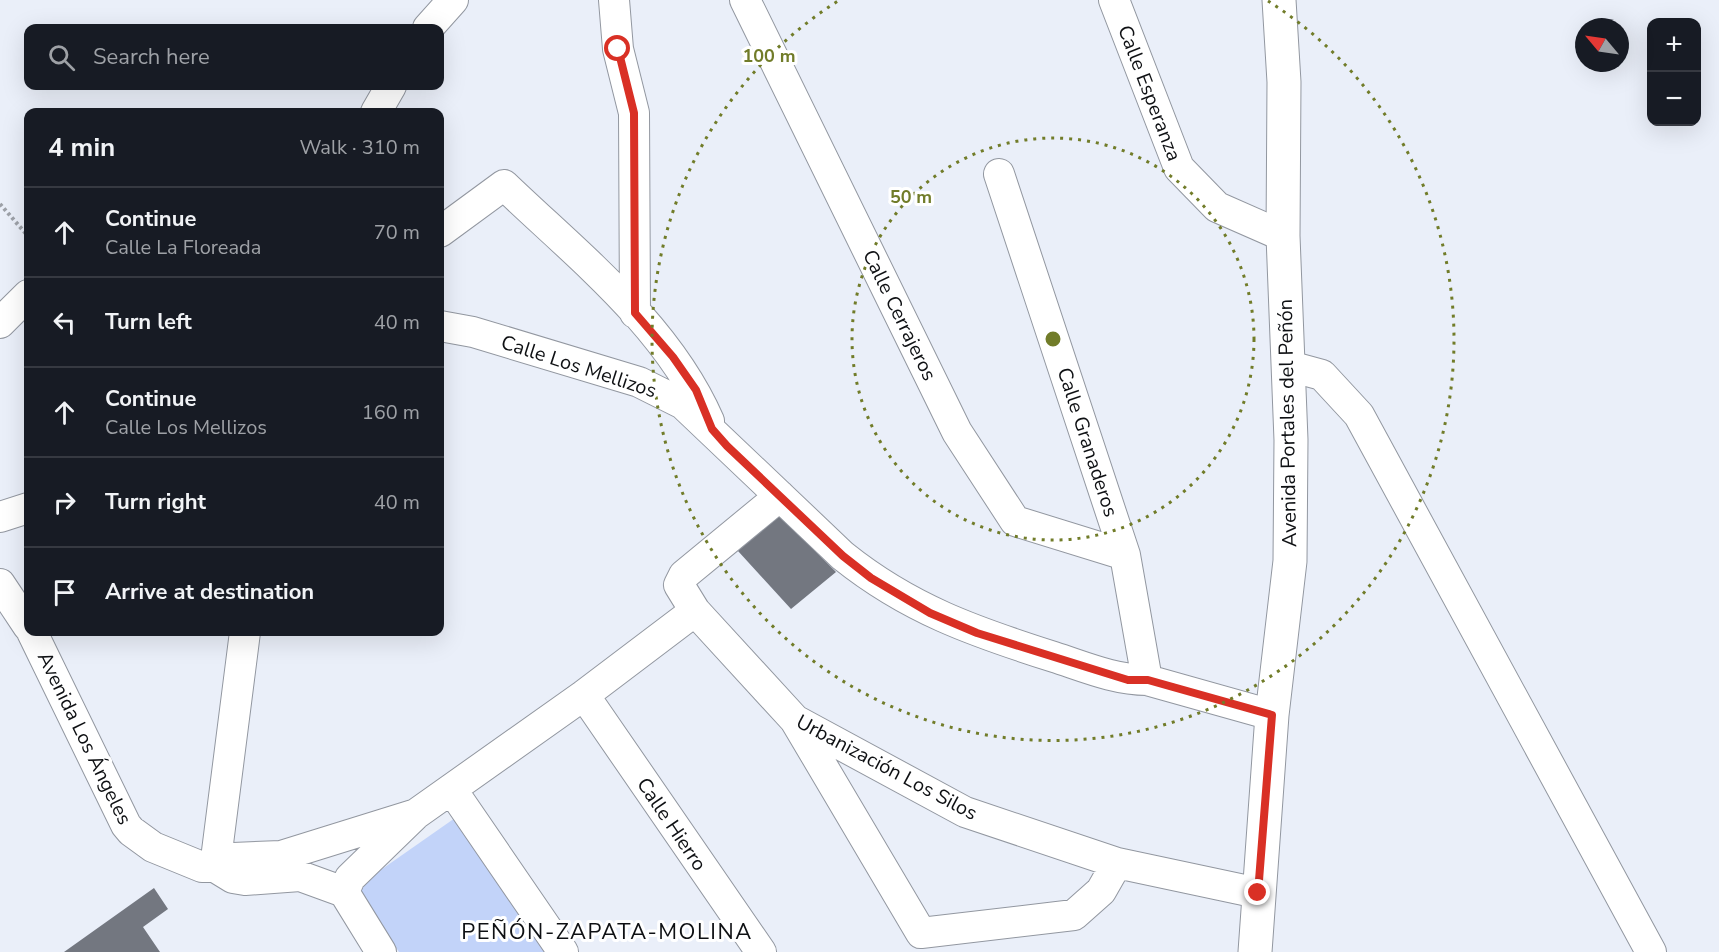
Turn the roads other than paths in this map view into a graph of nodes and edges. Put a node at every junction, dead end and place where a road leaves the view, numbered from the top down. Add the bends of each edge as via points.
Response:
1 (453, 0) edge
2 (614, 0) edge
3 (745, 0) edge
4 (1114, 0) edge
5 (1279, 0) edge
6 (432, 24) edge
7 (389, 90) edge
8 (378, 108) edge
9 (999, 174) dead end
10 (444, 229) edge
11 (1283, 236) junction
12 (24, 299) edge
13 (635, 313) junction
14 (0, 323) edge
15 (444, 327) edge
16 (673, 357) junction
17 (1289, 366) junction
18 (652, 387) junction
19 (712, 429) junction
20 (780, 496) junction
21 (24, 509) edge
22 (0, 518) edge
23 (1125, 555) junction
24 (0, 584) edge
25 (695, 611) junction
26 (24, 620) edge
27 (34, 636) edge
28 (244, 636) edge
29 (1148, 680) junction
30 (584, 695) junction
31 (1272, 715) junction
32 (795, 720) junction
33 (452, 790) junction
34 (416, 814) junction
35 (1117, 863) junction
36 (215, 867) junction
37 (344, 892) junction
38 (1258, 893) junction
39 (381, 952) edge
40 (563, 952) edge
41 (761, 952) edge
42 (1255, 952) edge
43 (1651, 952) edge

1 - 6 street
2 - 13 street via 618,49 634,113
3 - 23 street, Calle Cerrajeros via 957,432 1015,521
4 - 11 street, Calle Esperanza via 1179,168 1217,207
5 - 11 street, Avenida Portales del Peñón via 1284,82
7 - 8 street
9 - 23 street, Calle Granaderos
10 - 13 street via 504,185
11 - 17 street, Avenida Portales del Peñón
12 - 14 street
13 - 16 street
15 - 18 street, Calle Los Mellizos via 473,332
16 - 18 street
16 - 19 street via 696,390
17 - 31 street, Avenida Portales del Peñón via 1290,561
17 - 43 street via 1322,375 1359,415
18 - 19 street, Calle Los Mellizos via 683,404
19 - 20 street, Calle Los Mellizos
20 - 25 street, Urbanización Los Silos via 680,580 681,591
20 - 29 street, Calle Los Mellizos via 871,578 930,613 977,633 1105,674
21 - 22 street
23 - 29 street, Calle Granaderos
24 - 26 street
25 - 30 street
25 - 32 street, Urbanización Los Silos
27 - 36 street, Avenida Los Ángeles via 131,831 179,859
28 - 36 street
29 - 31 street, Calle Los Mellizos
30 - 33 street
30 - 41 street, Calle Hierro
31 - 38 street, Avenida Portales del Peñón
32 - 35 street, Urbanización Los Silos via 965,812
32 - 35 street via 921,933 1074,915 1101,891
33 - 34 street
33 - 40 street
34 - 36 street, Avenida Los Ángeles via 282,856 233,858
34 - 37 street via 350,878
35 - 38 street, Urbanización Los Silos
36 - 37 street via 233,878 300,876
37 - 39 street
38 - 42 street, Avenida Portales del Peñón

